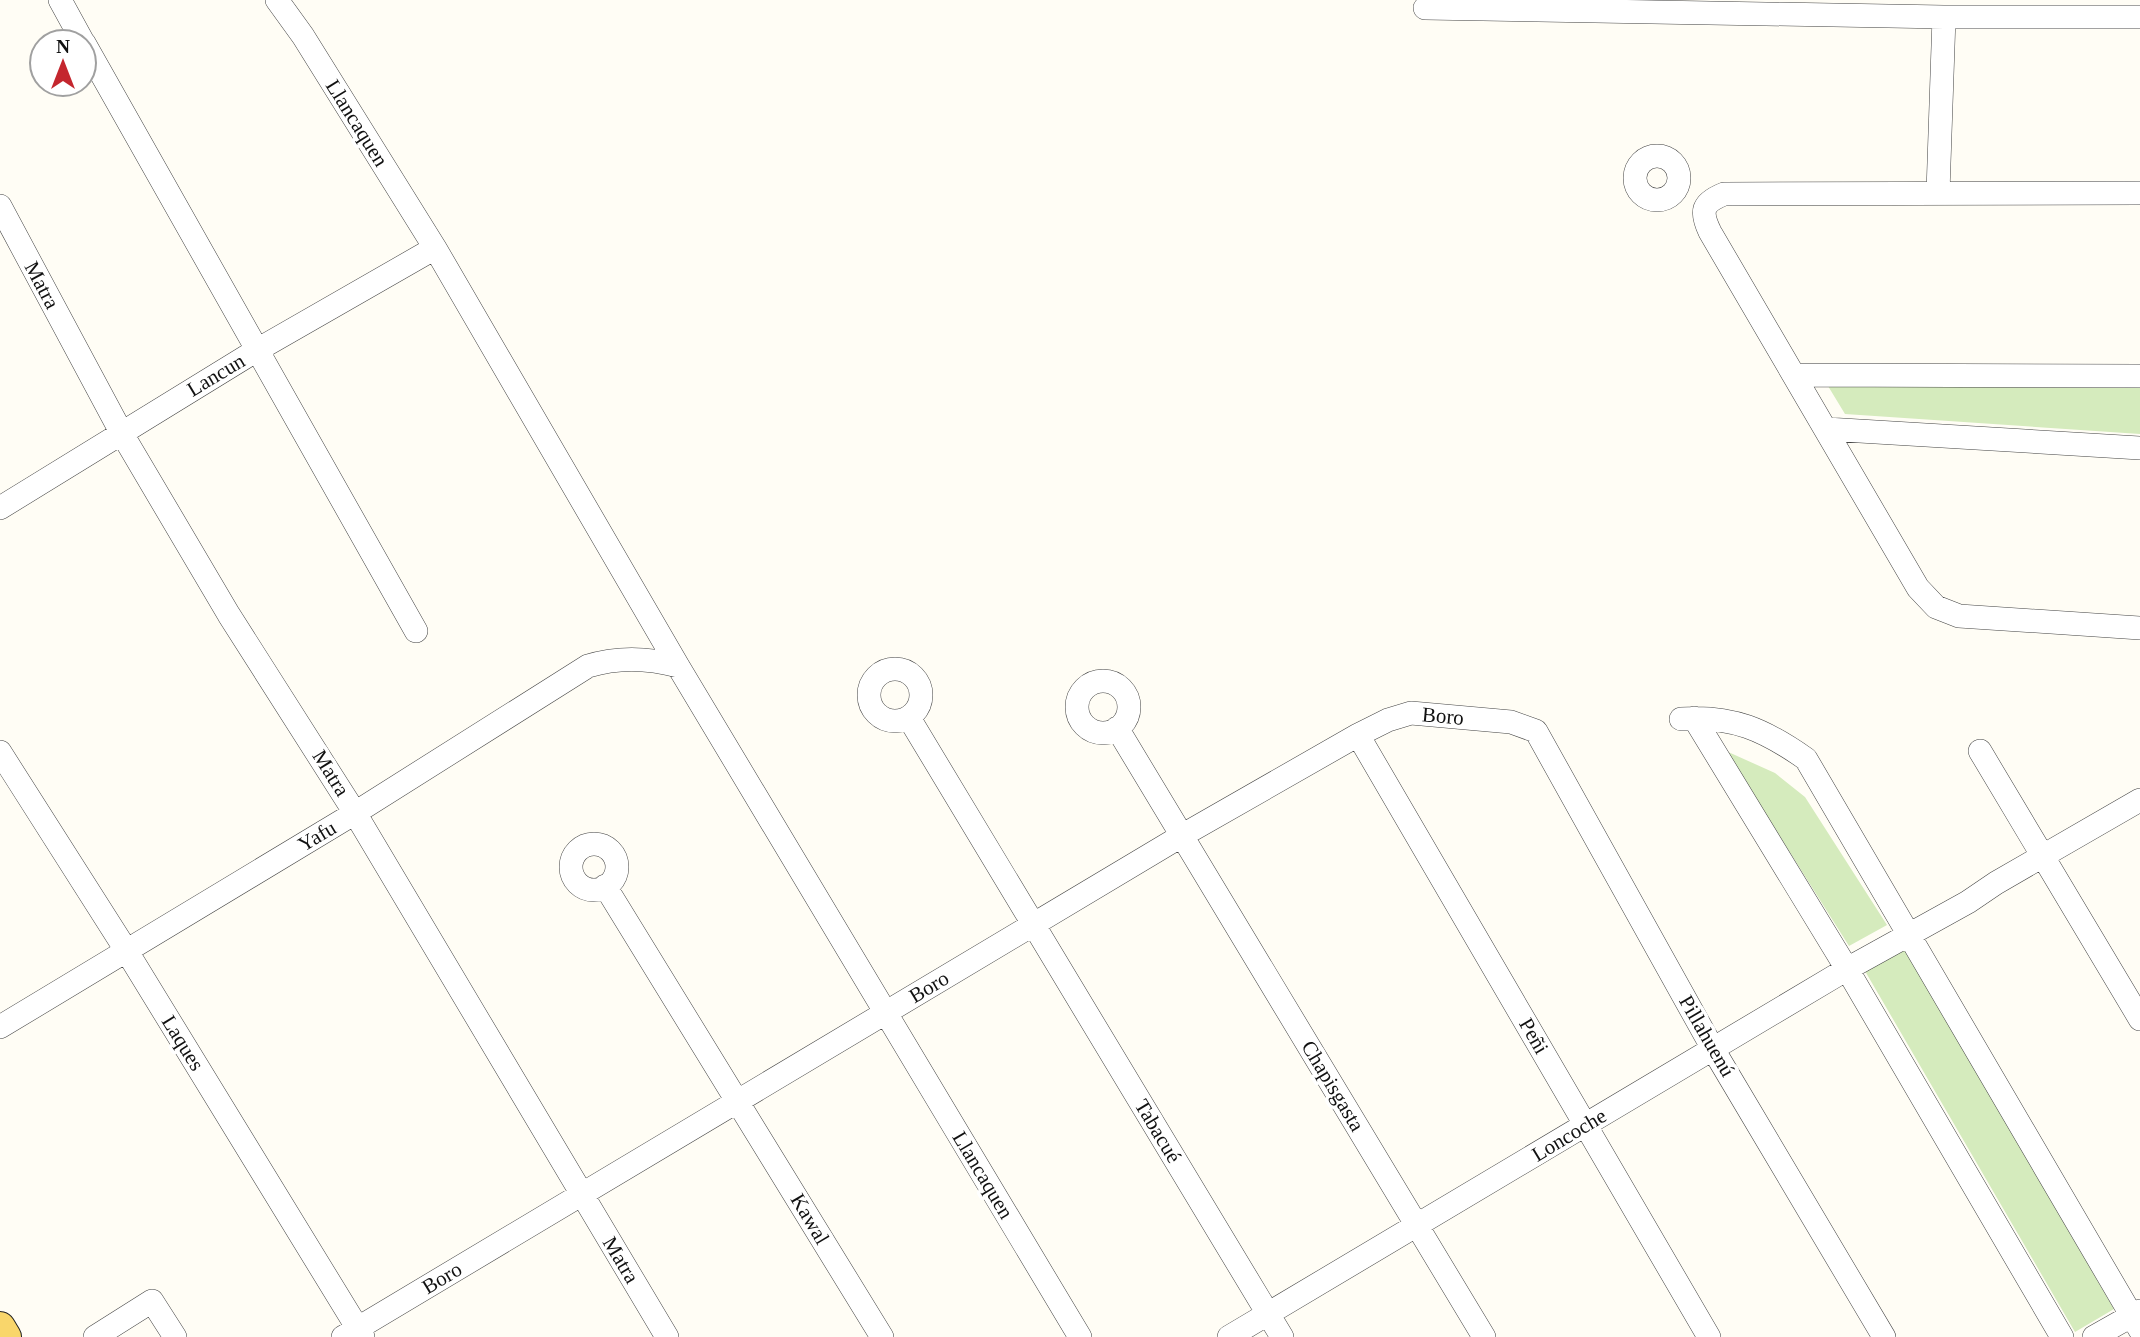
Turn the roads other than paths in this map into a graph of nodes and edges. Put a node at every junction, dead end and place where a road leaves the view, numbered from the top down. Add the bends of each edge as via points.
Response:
1 (60, 0) edge
2 (277, 0) edge
3 (1425, 8) dead end
4 (1944, 17) junction
5 (2140, 17) edge
6 (76, 28) edge
7 (98, 68) edge
8 (1677, 186) dead end
9 (1938, 192) junction
10 (2140, 193) edge
11 (1709, 200) junction
12 (0, 206) edge
13 (435, 248) junction
14 (257, 350) junction
15 (1795, 375) junction
16 (2140, 376) edge
17 (1826, 429) junction
18 (121, 432) junction
19 (2140, 448) edge
20 (0, 508) edge
21 (2140, 628) edge
22 (416, 631) dead end
23 (678, 666) junction
24 (909, 718) dead end
25 (1117, 729) dead end
26 (1536, 731) joint
27 (1358, 735) junction
28 (1980, 751) dead end
29 (0, 752) edge
30 (2140, 800) edge
31 (355, 813) junction
32 (1183, 835) junction
33 (2044, 856) junction
34 (605, 886) dead end
35 (1034, 925) junction
36 (1910, 934) junction
37 (126, 950) junction
38 (1847, 969) junction
39 (886, 1013) junction
40 (2140, 1018) edge
41 (0, 1027) edge
42 (1713, 1049) junction
43 (738, 1101) junction
44 (1586, 1125) junction
45 (582, 1195) junction
46 (1417, 1225) junction
47 (1268, 1314) junction
48 (2137, 1319) edge
49 (0, 1327) edge
50 (355, 1334) edge
51 (6, 1337) edge
52 (95, 1337) edge
53 (175, 1337) edge
54 (667, 1337) edge
55 (882, 1337) edge
56 (1080, 1337) edge
57 (1229, 1337) edge
58 (1282, 1337) edge
59 (1484, 1337) edge
60 (1709, 1337) edge
61 (1884, 1337) edge
62 (2062, 1337) edge
63 (2094, 1337) edge

1 - 6 street
2 - 13 street, Llancaquen
3 - 4 street
4 - 5 street
4 - 9 street
7 - 14 street
8 - 11 street
9 - 10 street
9 - 11 street via 1724,194
11 - 15 street via 1704,220
12 - 18 street, Matra
13 - 14 street, Lancun
13 - 23 street, Llancaquen
14 - 18 street, Lancun
14 - 22 street
15 - 16 street
15 - 17 street
17 - 19 street
17 - 21 street via 1918,588 1936,607 1959,616
18 - 20 street, Lancun
18 - 31 street, Matra via 229,615
23 - 31 street, Yafu via 657,660 622,660 588,667
23 - 39 street, Llancaquen
24 - 35 street, Tabacué
25 - 32 street, Chapisgasta
26 - 27 street, Boro via 1511,722 1410,713
26 - 42 street, Pillahuenú
27 - 32 street, Boro
27 - 44 street, Peñi
28 - 33 street
29 - 37 street, Laques
30 - 33 street, Loncoche
31 - 37 street, Yafu
31 - 45 street, Matra
32 - 35 street, Boro
32 - 46 street, Chapisgasta
33 - 36 street, Loncoche
33 - 40 street
34 - 43 street, Kawal
35 - 39 street, Boro
35 - 47 street, Tabacué
36 - 38 street, Loncoche
36 - 38 street via 1806,759 1750,726 1687,719
36 - 48 street
37 - 41 street, Yafu
37 - 50 street, Laques
38 - 42 street, Loncoche
38 - 62 street
39 - 43 street, Boro
39 - 56 street, Llancaquen
42 - 44 street, Loncoche
42 - 61 street, Pillahuenú
43 - 45 street, Boro
43 - 55 street, Kawal
44 - 46 street, Loncoche
44 - 60 street, Peñi
45 - 50 street, Boro
45 - 54 street, Matra
46 - 47 street, Loncoche
46 - 59 street, Chapisgasta
47 - 57 street, Loncoche
47 - 58 street, Tabacué
48 - 63 street
49 - 51 main road
52 - 53 street via 152,1301

